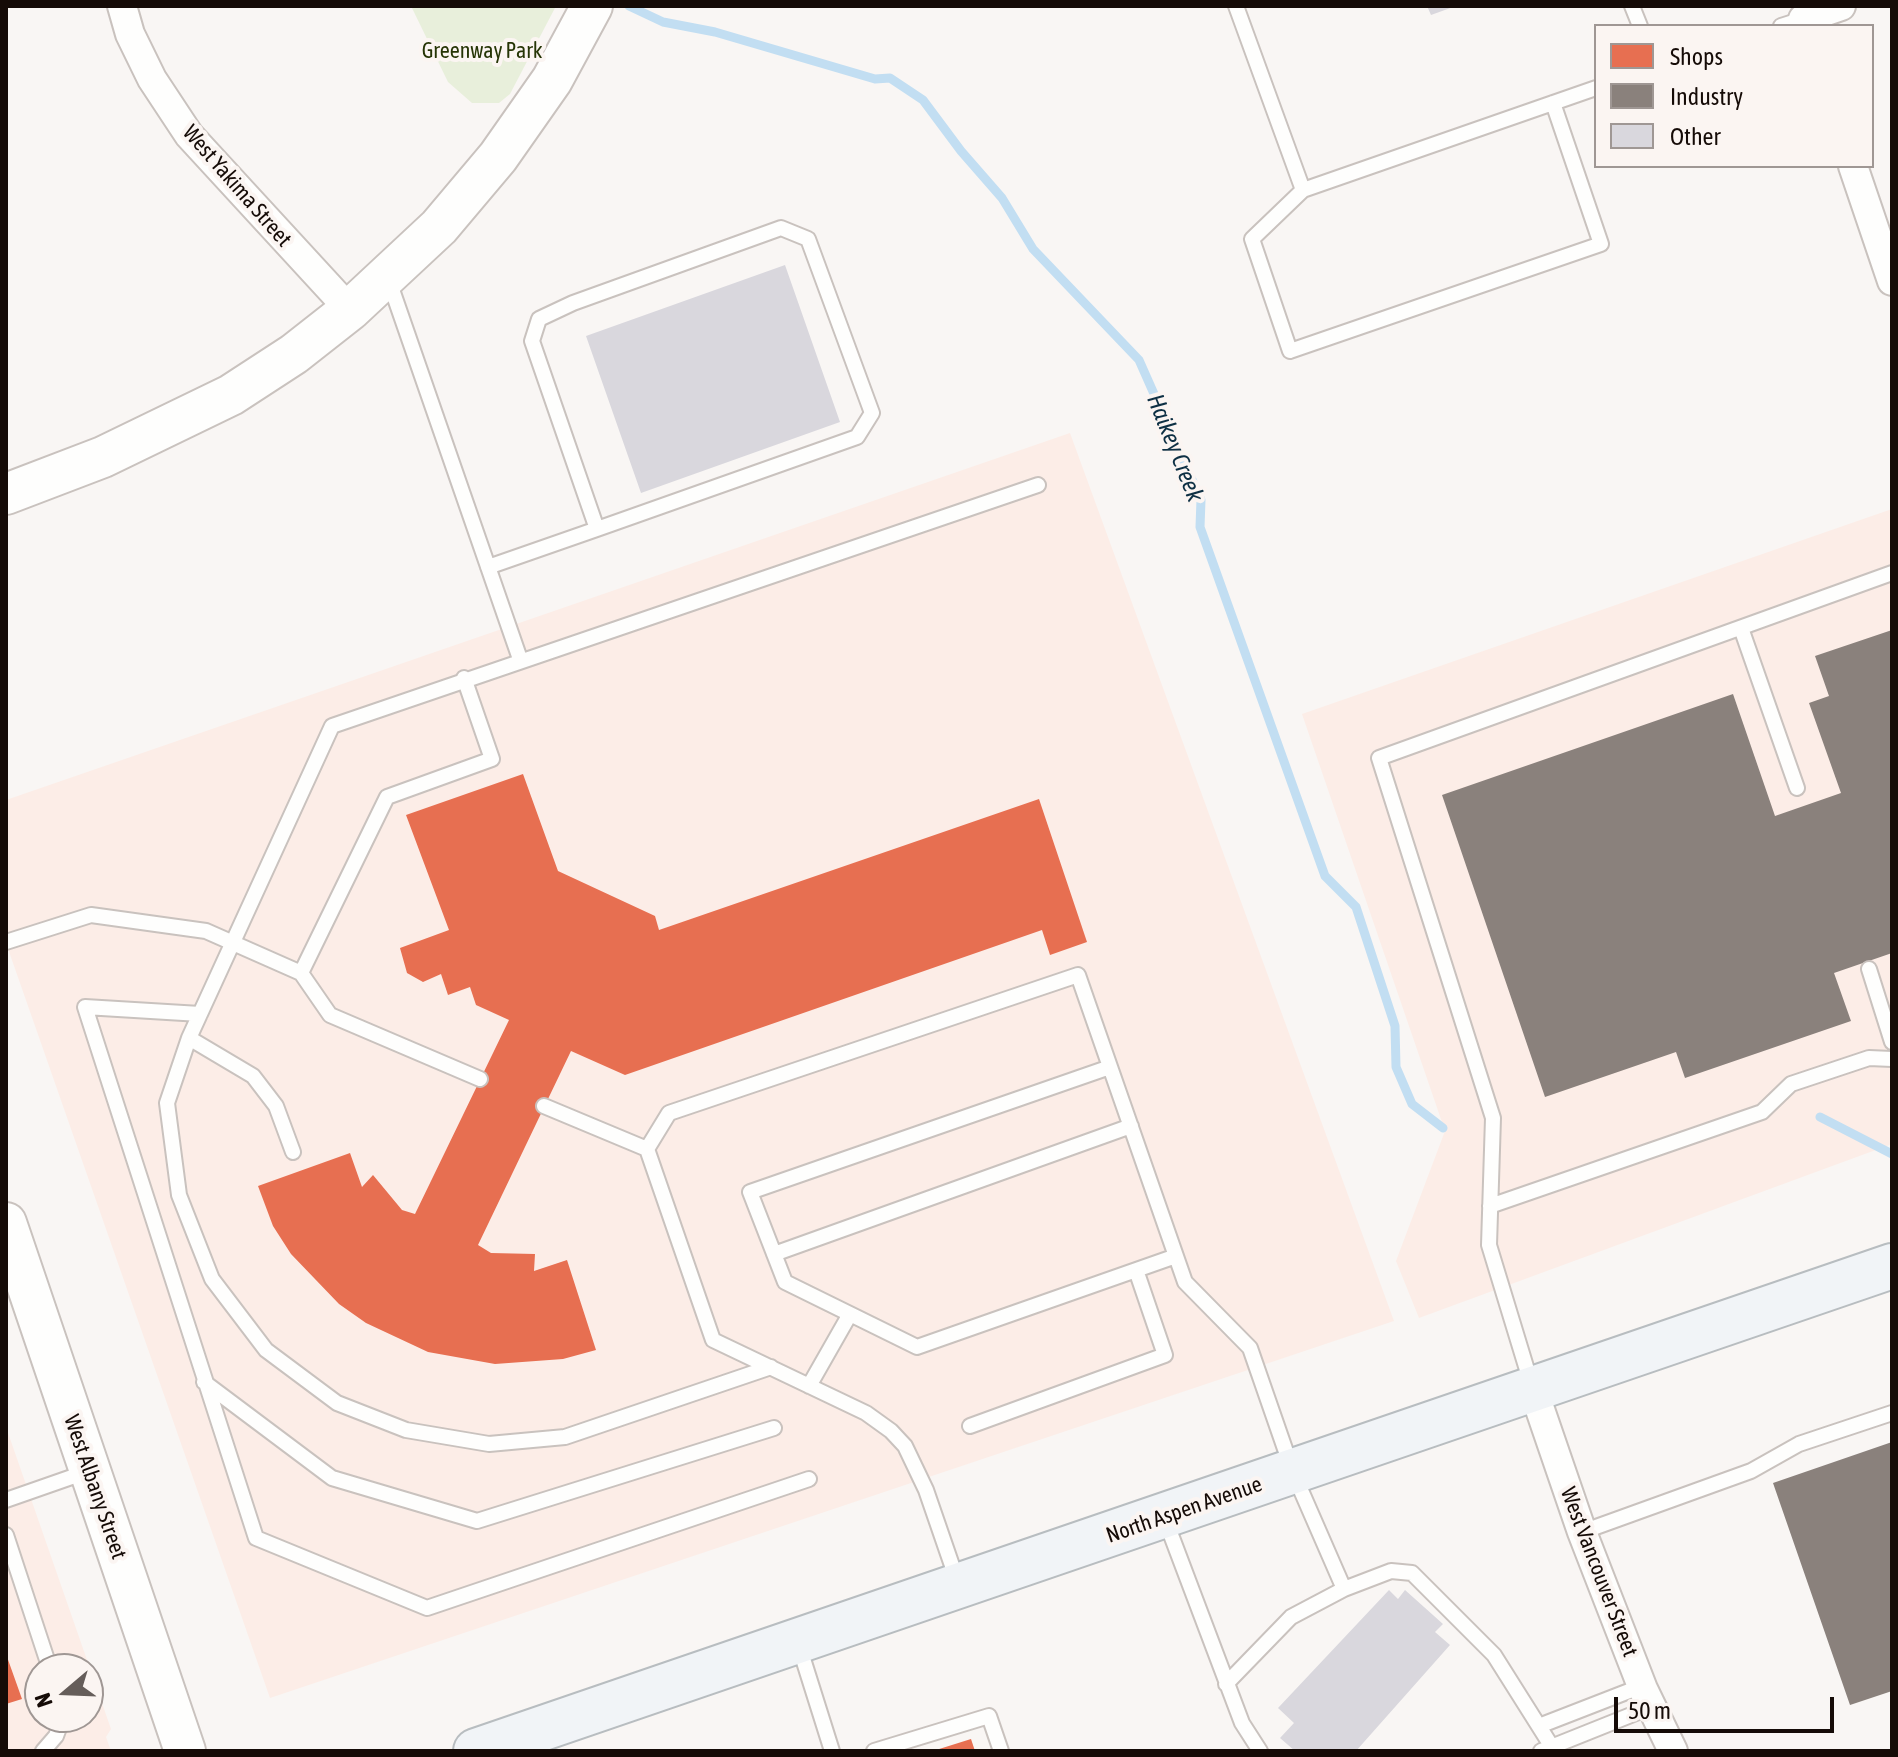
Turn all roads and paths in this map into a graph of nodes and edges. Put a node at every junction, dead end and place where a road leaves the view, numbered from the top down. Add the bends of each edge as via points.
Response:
1 (122, 6) edge
2 (592, 6) edge
3 (1236, 6) edge
4 (1841, 6) edge
5 (1797, 19) edge
6 (1594, 89) edge
7 (1553, 103) junction
8 (1854, 168) edge
9 (1303, 190) junction
10 (388, 277) junction
11 (1892, 281) edge
12 (350, 310) junction
13 (1038, 485) dead end
14 (6, 494) edge
15 (597, 529) junction
16 (488, 567) junction
17 (1892, 573) edge
18 (1741, 628) junction
19 (520, 659) junction
20 (464, 678) junction
21 (1797, 788) dead end
22 (6, 942) edge
23 (233, 943) junction
24 (1869, 969) dead end
25 (301, 973) junction
26 (200, 1014) junction
27 (189, 1038) junction
28 (1892, 1042) edge
29 (1892, 1059) edge
30 (1110, 1067) junction
31 (480, 1079) dead end
32 (544, 1106) dead end
33 (1131, 1126) junction
34 (647, 1149) junction
35 (293, 1152) dead end
36 (1490, 1206) junction
37 (6, 1223) edge
38 (774, 1254) junction
39 (1176, 1256) junction
40 (1892, 1266) edge
41 (1136, 1270) junction
42 (850, 1314) junction
43 (771, 1367) junction
44 (204, 1382) junction
45 (809, 1386) junction
46 (1533, 1389) junction
47 (1892, 1413) edge
48 (970, 1426) dead end
49 (774, 1428) dead end
50 (90, 1471) junction
51 (1293, 1472) junction
52 (809, 1479) dead end
53 (6, 1500) edge
54 (1164, 1517) junction
55 (1582, 1532) junction
56 (6, 1535) edge
57 (959, 1588) junction
58 (1344, 1589) junction
59 (798, 1642) junction
60 (45, 1653) edge
61 (1226, 1684) junction
62 (1646, 1697) junction
63 (1539, 1726) junction
64 (57, 1733) edge
65 (1547, 1749) edge
66 (43, 1751) edge
67 (185, 1751) edge
68 (476, 1751) edge
69 (832, 1751) edge
70 (874, 1751) edge
71 (1001, 1751) edge
72 (1260, 1751) edge
73 (1673, 1751) edge

1 - 12 street, West Yakima Street via 152,79 189,135
2 - 10 street via 552,80 498,157
3 - 9 lane
4 - 5 street
6 - 7 lane
7 - 9 lane
7 - 9 lane via 1601,244 1290,351 1252,239
8 - 11 street
10 - 12 street
10 - 16 lane
12 - 14 street via 231,395 114,452
13 - 19 lane
15 - 15 lane via 857,437 872,413 808,239 781,228 539,319 532,341
15 - 16 lane
16 - 19 lane
17 - 18 lane
18 - 21 lane
18 - 36 lane via 1379,758 1493,1118
19 - 20 lane
20 - 23 lane via 332,726
20 - 25 lane via 492,759 387,797
22 - 23 lane via 91,915 206,931
23 - 25 lane
23 - 26 lane
24 - 28 lane
25 - 31 lane via 330,1015
26 - 27 lane
26 - 44 lane via 85,1007
27 - 35 lane via 253,1076 276,1106
27 - 43 lane via 167,1103 179,1195 212,1279 266,1350 337,1403 406,1430 504,1443 565,1437
29 - 36 lane via 1869,1058 1791,1084 1762,1112
30 - 33 lane
30 - 34 lane via 1078,975 669,1113
30 - 38 lane via 750,1192
32 - 34 lane
33 - 38 lane
33 - 39 lane
34 - 43 lane via 713,1340
36 - 46 lane via 1489,1245
37 - 50 street, West Albany Street
38 - 42 lane via 785,1282
39 - 41 lane
39 - 51 lane via 1185,1282 1250,1348
40 - 46 main road, North Aspen Avenue
41 - 42 lane via 917,1347
41 - 48 lane via 1165,1355
42 - 45 lane
43 - 45 lane
44 - 49 lane via 332,1478 477,1521
44 - 52 lane via 256,1538 427,1608
45 - 57 lane via 866,1413 905,1446
46 - 51 main road, North Aspen Avenue
46 - 55 street, West Vancouver Street
47 - 55 lane via 1799,1444 1751,1471
50 - 53 lane
50 - 67 street, West Albany Street
51 - 54 main road, North Aspen Avenue
51 - 58 lane
54 - 57 main road, North Aspen Avenue
54 - 61 lane
55 - 62 street, West Vancouver Street
56 - 60 lane
57 - 59 main road, North Aspen Avenue
58 - 61 lane via 1291,1617
58 - 63 lane via 1391,1571 1412,1573 1494,1655
59 - 68 main road, North Aspen Avenue via 550,1733
59 - 69 lane
61 - 72 lane
62 - 63 lane
62 - 65 lane
62 - 73 street, West Vancouver Street
63 - 65 lane
64 - 66 lane
70 - 71 lane via 989,1716

